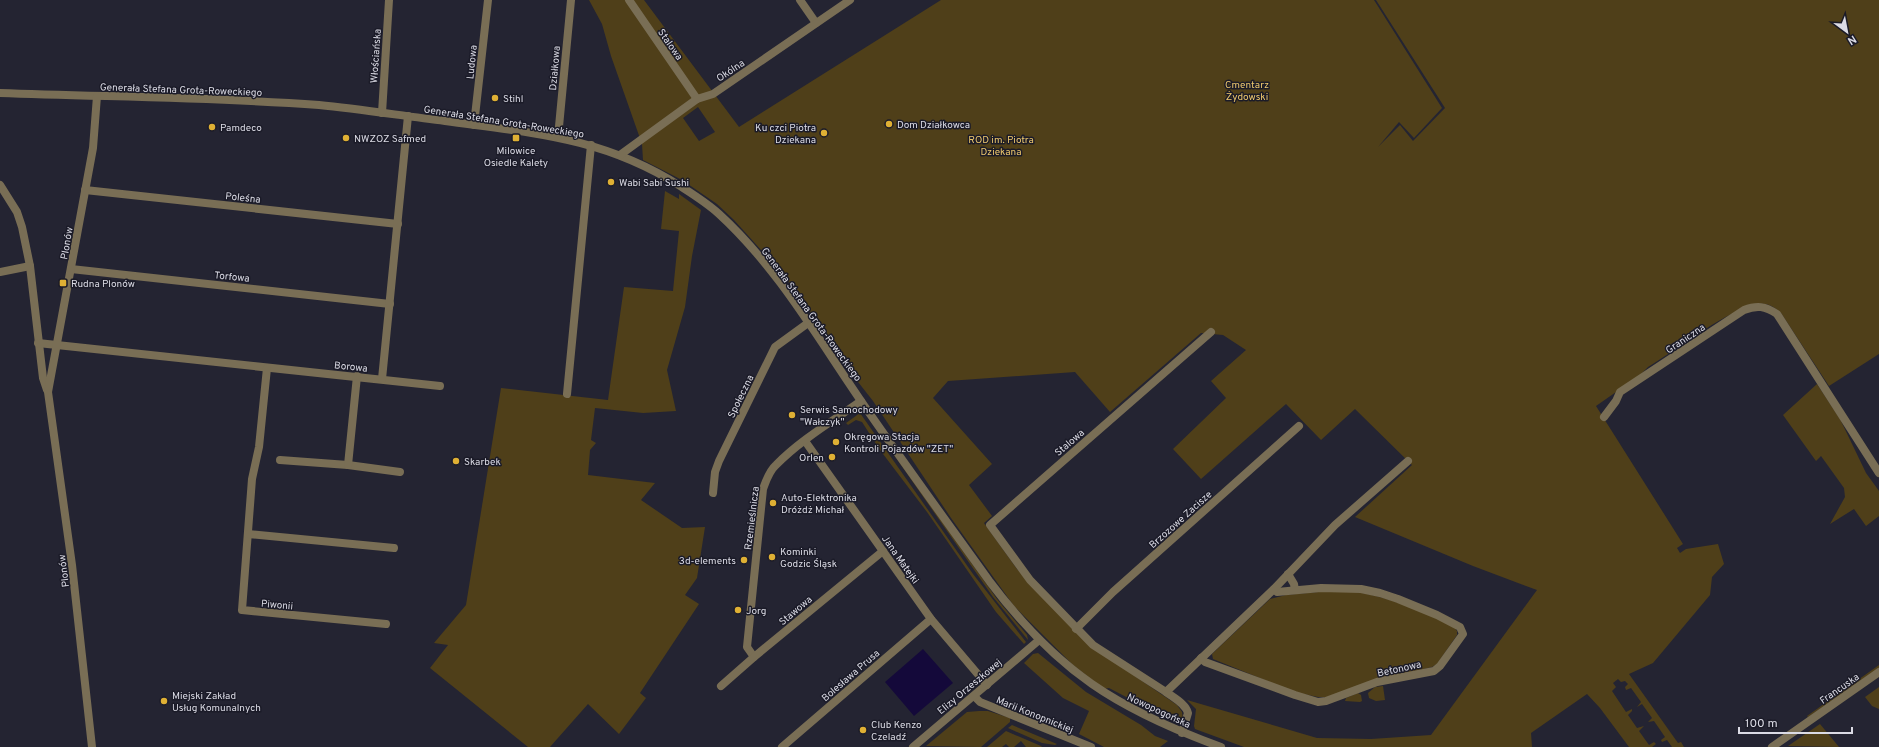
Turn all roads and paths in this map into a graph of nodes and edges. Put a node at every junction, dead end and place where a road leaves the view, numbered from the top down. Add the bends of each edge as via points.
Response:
1 (389, 0) edge
2 (488, 0) edge
3 (571, 0) edge
4 (629, 0) edge
5 (800, 0) edge
6 (850, 0) edge
7 (816, 23) junction
8 (0, 92) edge
9 (97, 96) junction
10 (697, 98) junction
11 (382, 113) junction
12 (408, 116) junction
13 (474, 125) junction
14 (558, 137) junction
15 (592, 145) junction
16 (620, 155) junction
17 (0, 185) edge
18 (85, 190) junction
19 (398, 224) junction
20 (30, 266) junction
21 (71, 269) junction
22 (0, 272) edge
23 (390, 304) junction
24 (808, 323) junction
25 (1211, 332) dead end
26 (38, 343) junction
27 (56, 346) junction
28 (267, 368) junction
29 (357, 376) junction
30 (382, 379) junction
31 (440, 386) dead end
32 (48, 392) junction
33 (567, 394) dead end
34 (862, 401) junction
35 (1604, 417) dead end
36 (1299, 426) dead end
37 (805, 441) junction
38 (280, 460) dead end
39 (1408, 461) dead end
40 (348, 465) junction
41 (400, 472) dead end
42 (1879, 473) edge
43 (713, 493) dead end
44 (248, 534) junction
45 (394, 548) dead end
46 (883, 551) junction
47 (1288, 574) junction
48 (1274, 589) junction
49 (1296, 590) junction
50 (931, 619) junction
51 (386, 624) dead end
52 (1076, 629) junction
53 (1038, 641) junction
54 (754, 657) junction
55 (1201, 658) junction
56 (1879, 672) edge
57 (986, 685) junction
58 (721, 686) dead end
59 (1092, 686) joint
60 (1166, 692) junction
61 (974, 696) junction
62 (1182, 733) junction
63 (919, 745) edge
64 (92, 747) edge
65 (782, 747) edge
66 (1091, 747) edge
67 (1221, 747) edge
68 (1772, 747) edge

1 - 11 street, Włościańska
2 - 13 street, Ludowa
3 - 14 street, Działkowa
4 - 10 street, Stalowa
5 - 7 street
6 - 7 street, Okólna
7 - 10 street, Okólna via 713,94
8 - 9 street, Generała Stefana Grota-Roweckiego
9 - 11 street, Generała Stefana Grota-Roweckiego via 320,106
9 - 18 street, Plonów via 93,148
10 - 16 street, Okólna
11 - 12 street, Generała Stefana Grota-Roweckiego
12 - 13 street, Generała Stefana Grota-Roweckiego
12 - 19 street
13 - 14 street, Generała Stefana Grota-Roweckiego
14 - 15 street, Generała Stefana Grota-Roweckiego
15 - 16 street, Generała Stefana Grota-Roweckiego
15 - 33 street
16 - 24 street, Generała Stefana Grota-Roweckiego via 662,174 718,213 757,254
17 - 20 street, Plonów via 18,212
18 - 19 street, Poleśna
18 - 21 street, Plonów
19 - 23 street
20 - 22 street
20 - 26 street, Plonów
21 - 23 street, Torfowa
21 - 27 street, Plonów
23 - 30 street
24 - 34 street, Generała Stefana Grota-Roweckiego
24 - 43 street, Społeczna via 775,347 718,461
25 - 52 street, Stalowa via 990,525 1029,578
26 - 27 street, Borowa
26 - 32 street, Plonów via 43,378
27 - 28 street, Borowa
27 - 32 street, Plonów
28 - 29 street, Borowa
28 - 44 street, Piwonii via 252,479
29 - 30 street, Borowa
29 - 40 street
30 - 31 street, Borowa
32 - 64 street, Plonów via 72,565
34 - 37 street, Rzemieślnicza
34 - 53 street, Generała Stefana Grota-Roweckiego via 990,582
35 - 42 street, Graniczna via 1620,392 1744,310 1759,306 1767,307 1784,325
36 - 52 street, Brzozowe Zacisze via 1119,587
37 - 46 street, Jana Matejki
37 - 54 street, Rzemieślnicza via 775,465 763,489 747,646
38 - 40 street
39 - 47 street via 1335,525
40 - 41 street
44 - 45 street
44 - 51 street, Piwonii via 242,610
46 - 50 street, Jana Matejki
46 - 54 street, Stawowa
47 - 48 street
47 - 49 street
48 - 49 street, Betonowa via 1277,592
48 - 55 street
49 - 55 street, Betonowa via 1340,587 1380,592 1460,626 1463,634 1434,671 1377,682 1318,702 1205,662
50 - 57 street, Jana Matejki
50 - 65 street, Bolesława Prusa
52 - 60 street via 1093,645
53 - 57 street, Elizy Orzeszkowej
53 - 59 street, Generała Stefana Grota-Roweckiego
54 - 58 street, Stawowa
55 - 60 street
56 - 68 street, Francuska
57 - 61 street, Elizy Orzeszkowej
59 - 62 street, Nowopogońska via 1140,714
60 - 62 street via 1187,710
61 - 63 street, Elizy Orzeszkowej
61 - 66 street, Marii Konopnickiej via 980,702
62 - 67 street, Nowopogońska

